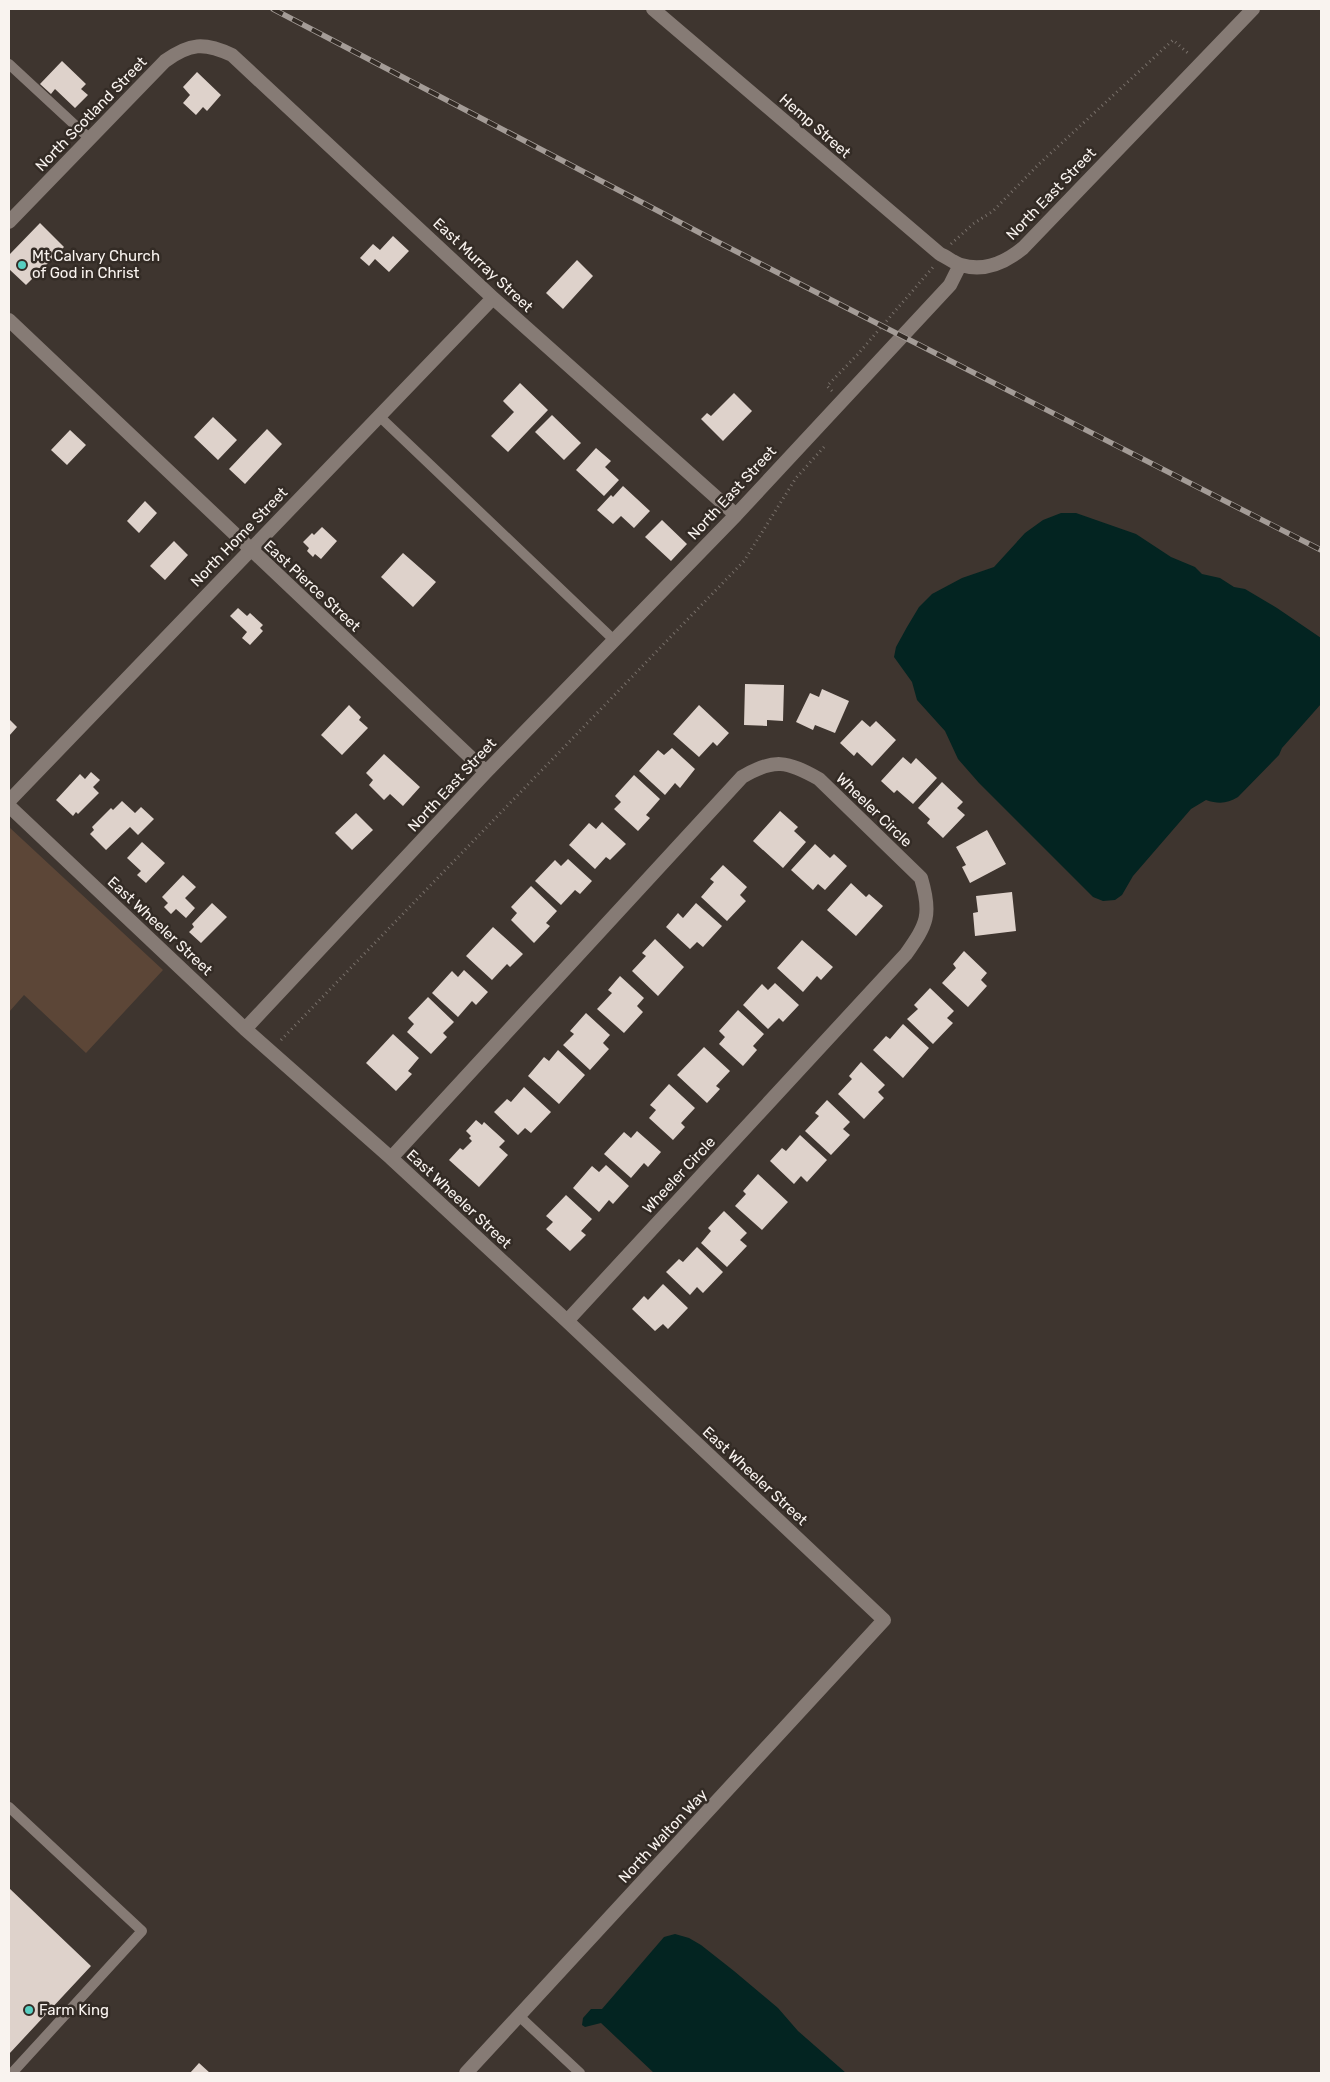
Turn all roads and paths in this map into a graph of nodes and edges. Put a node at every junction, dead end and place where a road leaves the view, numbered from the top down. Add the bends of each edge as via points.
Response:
1 (653, 9) edge
2 (1253, 9) edge
3 (207, 45) joint
4 (9, 64) edge
5 (90, 139) junction
6 (9, 222) edge
7 (960, 265) junction
8 (493, 298) junction
9 (9, 320) edge
10 (379, 416) junction
11 (736, 515) junction
12 (250, 549) junction
13 (614, 640) junction
14 (486, 772) junction
15 (9, 801) edge
16 (9, 806) edge
17 (245, 1029) junction
18 (391, 1158) junction
19 (567, 1321) junction
20 (884, 1620) joint
21 (9, 1807) edge
22 (519, 2016) junction
23 (12, 2073) edge
24 (466, 2073) edge
25 (580, 2073) edge

1 - 7 street, Hemp Street via 922,239
2 - 7 street, North East Street via 1023,248 994,265
3 - 5 street, North Scotland Street via 187,48 165,61
3 - 8 street, East Murray Street via 232,55
4 - 5 lane
5 - 6 street, North Scotland Street
7 - 11 street, North East Street via 950,285
8 - 10 street, North Home Street
8 - 11 street, East Murray Street
9 - 12 street, East Pierce Street
10 - 12 street, North Home Street
10 - 13 lane
11 - 13 street, North East Street
12 - 14 street, East Pierce Street
12 - 15 street, North Home Street
13 - 14 street, North East Street
14 - 17 street, North East Street
16 - 17 street, East Wheeler Street
17 - 18 street, East Wheeler Street
18 - 19 street, East Wheeler Street
18 - 19 street, Wheeler Circle via 742,777 760,766 782,763 819,779 921,878 928,915 922,929 906,954
19 - 20 street, East Wheeler Street
20 - 22 street, North Walton Way
21 - 23 lane via 142,1932
22 - 24 street, North Walton Way
22 - 25 lane

